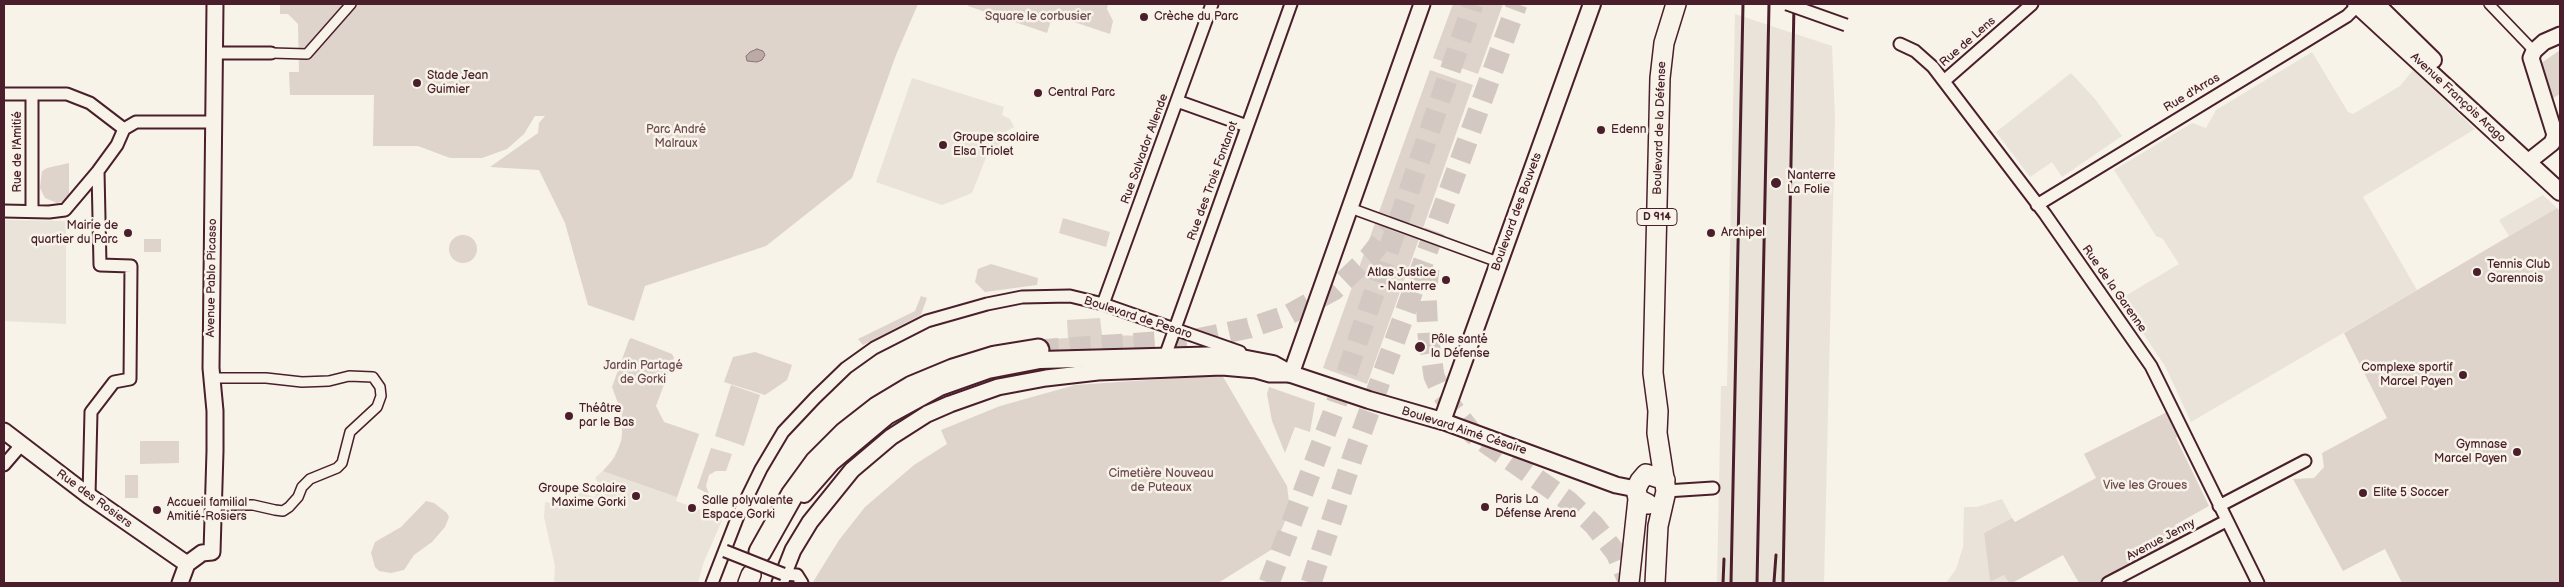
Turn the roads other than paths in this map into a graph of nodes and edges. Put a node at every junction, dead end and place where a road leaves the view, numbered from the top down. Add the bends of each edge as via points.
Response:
1 (214, 4) edge
2 (351, 4) edge
3 (1212, 4) edge
4 (1291, 4) edge
5 (1422, 4) edge
6 (1592, 4) edge
7 (1676, 4) edge
8 (1787, 4) edge
9 (2032, 4) edge
10 (2358, 4) edge
11 (2376, 4) edge
12 (2489, 4) edge
13 (1846, 24) dead end
14 (2560, 35) edge
15 (1900, 44) dead end
16 (2534, 51) junction
17 (214, 53) junction
18 (271, 53) joint
19 (1944, 81) junction
20 (4, 94) edge
21 (32, 94) junction
22 (1177, 100) junction
23 (214, 122) junction
24 (1248, 126) junction
25 (124, 129) junction
26 (2532, 159) junction
27 (98, 171) junction
28 (2560, 180) edge
29 (2560, 192) edge
30 (2037, 205) junction
31 (1350, 208) junction
32 (32, 210) junction
33 (4, 211) edge
34 (1498, 262) junction
35 (1103, 304) junction
36 (1175, 330) junction
37 (1038, 350) tunnel mouth
38 (1071, 359) junction
39 (1163, 362) junction
40 (1265, 362) junction
41 (1291, 374) junction
42 (212, 378) junction
43 (1046, 378) junction
44 (1442, 421) junction
45 (4, 431) edge
46 (1657, 433) junction
47 (22, 444) junction
48 (2305, 460) dead end
49 (4, 465) edge
50 (1640, 487) junction
51 (1713, 488) dead end
52 (1665, 491) junction
53 (89, 496) junction
54 (212, 505) junction
55 (2219, 506) junction
56 (2226, 521) junction
57 (725, 551) junction
58 (763, 553) joint
59 (187, 564) junction
60 (781, 578) edge
61 (180, 583) edge
62 (712, 583) edge
63 (802, 583) edge
64 (1630, 583) edge
65 (1655, 583) edge
66 (2108, 583) edge
67 (2258, 583) edge

1 - 17 street, Avenue Pablo Picasso
2 - 18 street via 307,54
3 - 22 street, Rue Salvador Allende
4 - 24 street, Rue des Trois Fontanot
5 - 31 street
6 - 34 main road, Boulevard des Bouvets
7 - 46 main road, Boulevard de la Défense / D 914 via 1664,43 1660,78 1653,373
8 - 13 street, bridge
9 - 19 street, Rue de Lens
10 - 26 main road, Avenue François Arago
10 - 30 street, Rue d'Arras via 2347,16
11 - 26 main road, Avenue François Arago
12 - 16 street
14 - 16 street
15 - 19 street, Rue de la Garenne via 1915,51
16 - 26 street via 2531,58 2555,135 2552,143
17 - 18 street
17 - 23 street, Avenue Pablo Picasso
19 - 30 street, Rue de la Garenne
20 - 21 street
21 - 25 street via 77,97
21 - 32 street, Rue de l'Amitié
22 - 24 street
22 - 35 street, Rue Salvador Allende
23 - 25 street via 140,122
23 - 42 street, Avenue Pablo Picasso
24 - 36 street, Rue des Trois Fontanot
25 - 27 street
26 - 28 main road, Avenue François Arago
26 - 29 main road, Avenue François Arago
27 - 32 street via 66,210
27 - 53 street via 100,265 130,266 130,379 114,382 92,412
30 - 55 street, Rue de la Garenne via 2151,366
31 - 34 street
31 - 41 street
32 - 33 street
34 - 44 main road, Boulevard des Bouvets
35 - 36 street, Boulevard de Pesaro
35 - 57 street, Boulevard de Pesaro via 1070,296 1022,297 927,321 874,348 846,368 784,432 738,515
36 - 39 street, Rue des Trois Fontanot
36 - 40 street, Boulevard de Pesaro
37 - 58 highway via 953,370 912,387 877,408 816,462 792,495
38 - 39 main road, Boulevard Aimé Césaire
38 - 43 street, Boulevard Aimé Césaire
38 - 58 main road, Boulevard Aimé Césaire via 1017,363 988,370 940,387 887,416 832,462 809,488
39 - 40 main road, Boulevard Aimé Césaire via 1226,355
39 - 41 street, Boulevard Aimé Césaire
39 - 43 street, Boulevard Aimé Césaire
40 - 41 main road, Boulevard Aimé Césaire
41 - 44 main road, Boulevard Aimé Césaire via 1401,411
42 - 54 street, Avenue Pablo Picasso via 215,421
42 - 54 street via 302,382 329,381 348,376 373,377 381,396 377,406 350,432 342,464 310,479 283,511 253,504
43 - 60 street, Boulevard Aimé Césaire via 998,387 964,399 927,414 891,436 852,470 820,506 799,539
44 - 50 street, Boulevard Aimé Césaire via 1611,483
45 - 47 street, Rue des Rosiers
46 - 50 main road, Boulevard de la Défense / D 914
46 - 52 main road, Boulevard de la Défense / D 914
47 - 49 street
47 - 53 street, Rue des Rosiers
48 - 55 street
50 - 52 main road
50 - 52 main road via 1650,506
50 - 64 main road, Boulevard de la Défense
51 - 52 street
52 - 65 main road, Boulevard de la Défense / D 914 via 1658,526
53 - 59 street, Rue des Rosiers
54 - 59 street, Avenue Pablo Picasso via 212,552
55 - 56 street, Rue de la Garenne
56 - 66 street, Avenue Jenny
56 - 67 street, Rue de la Garenne
57 - 60 street, bridge
57 - 62 street, Boulevard de Pesaro
59 - 61 street
60 - 63 street via 797,575

